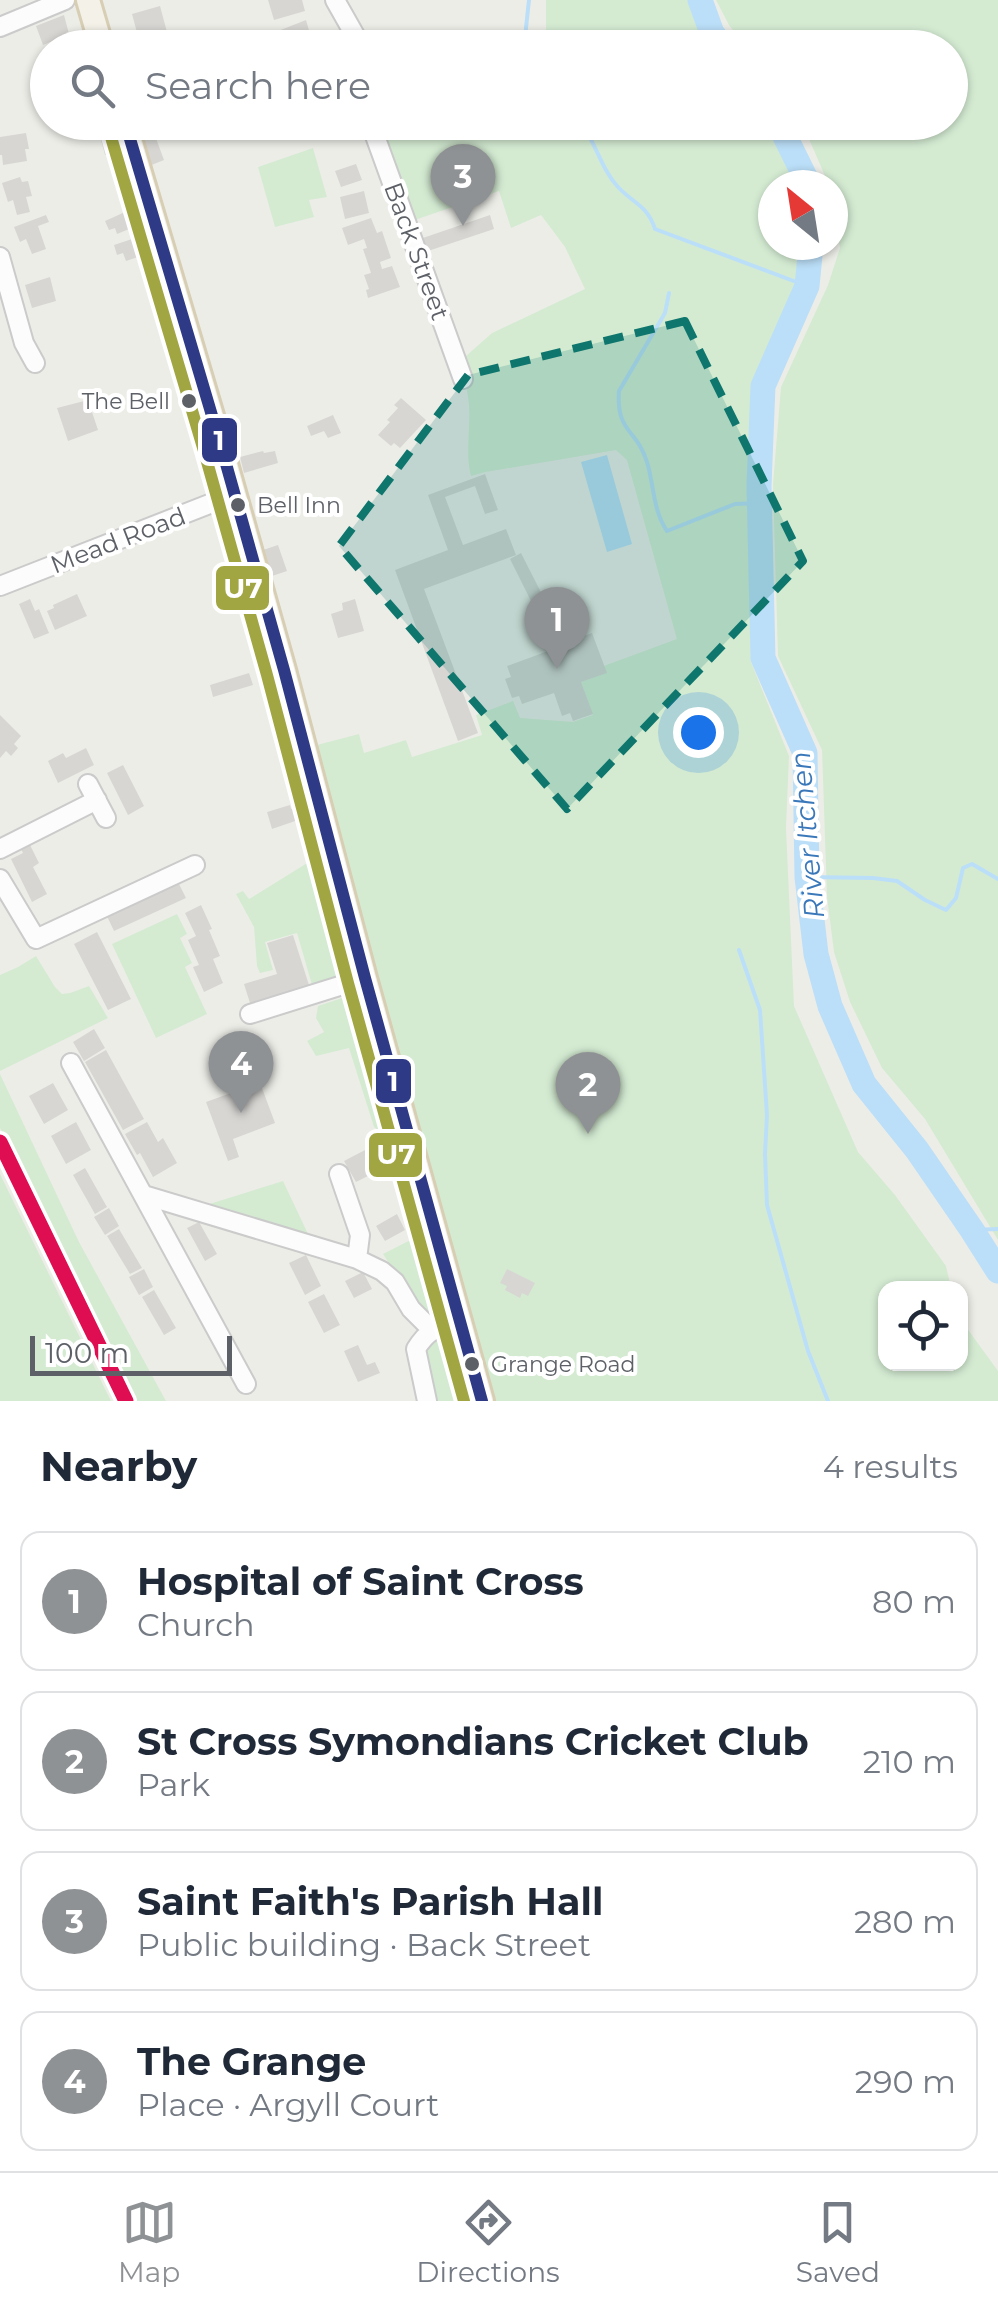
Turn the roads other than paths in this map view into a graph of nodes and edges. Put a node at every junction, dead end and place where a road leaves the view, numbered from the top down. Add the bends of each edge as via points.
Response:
1 (65, 0) edge
2 (88, 0) edge
3 (335, 0) edge
4 (0, 27) edge
5 (97, 30) edge
6 (351, 30) edge
7 (130, 140) edge
8 (377, 140) edge
9 (0, 257) edge
10 (35, 363) dead end
11 (463, 379) dead end
12 (235, 494) junction
13 (0, 586) edge
14 (106, 818) dead end
15 (0, 849) edge
16 (195, 865) dead end
17 (0, 880) edge
18 (365, 978) junction
19 (250, 1014) dead end
20 (72, 1064) dead end
21 (339, 1174) dead end
22 (144, 1195) junction
23 (356, 1259) junction
24 (460, 1320) junction
25 (432, 1330) junction
26 (246, 1384) dead end
27 (427, 1401) edge
28 (482, 1401) edge

1 - 4 street
2 - 5 main road
3 - 6 street
7 - 12 main road
8 - 11 street, Back Street
9 - 10 street
12 - 13 street, Mead Road
12 - 18 main road
14 - 15 street via 92,792
16 - 17 street via 36,939
18 - 19 street
18 - 24 main road
20 - 22 street
21 - 23 street via 360,1234
22 - 23 street
22 - 26 street
23 - 25 street via 396,1282
24 - 25 street
24 - 28 main road
25 - 27 street via 416,1349

